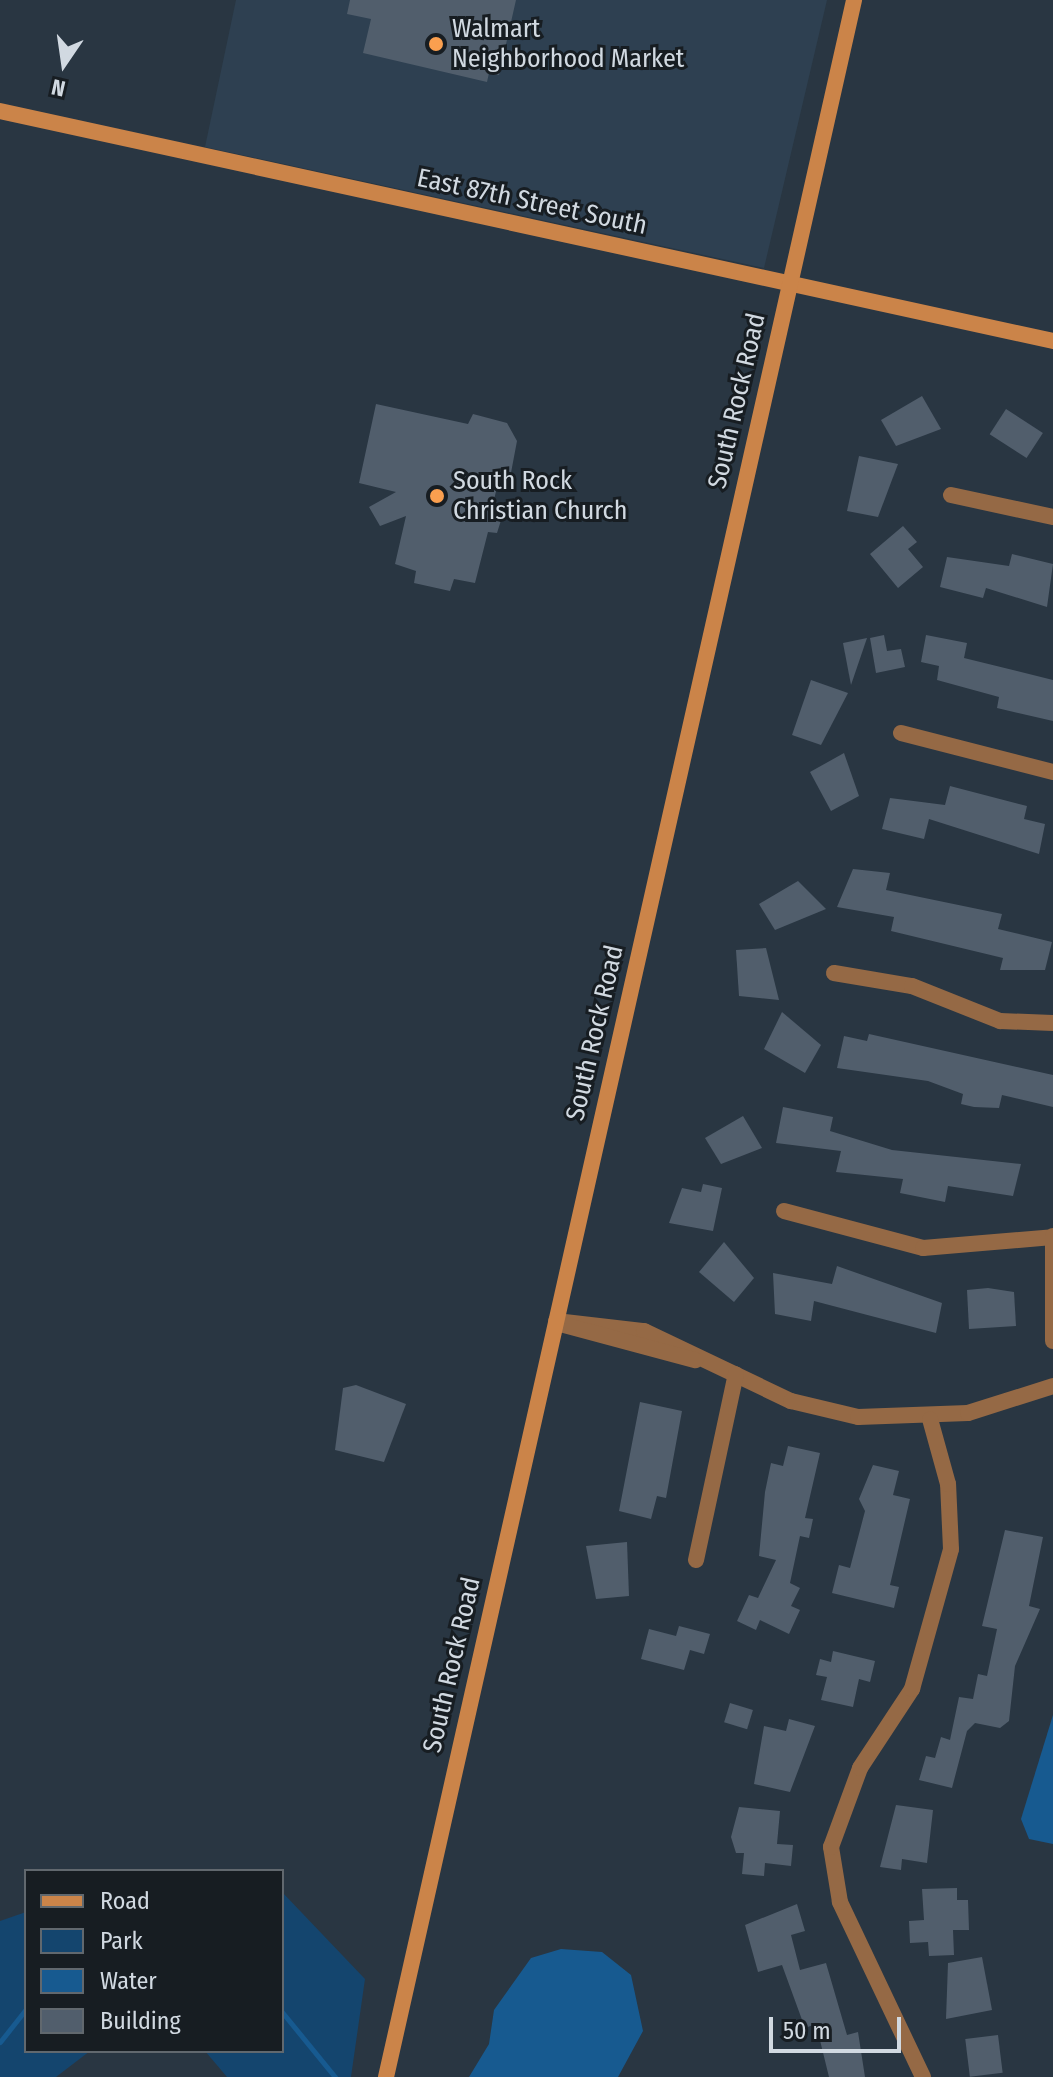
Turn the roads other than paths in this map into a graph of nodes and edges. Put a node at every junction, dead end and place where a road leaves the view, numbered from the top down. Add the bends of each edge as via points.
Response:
1 (854, 0) edge
2 (0, 111) edge
3 (788, 283) junction
4 (1053, 341) edge
5 (951, 495) dead end
6 (1053, 517) edge
7 (901, 733) dead end
8 (1053, 772) edge
9 (834, 973) dead end
10 (1053, 1023) edge
11 (784, 1211) dead end
12 (1053, 1237) edge
13 (556, 1321) junction
14 (1053, 1341) edge
15 (736, 1374) junction
16 (1053, 1386) edge
17 (930, 1419) junction
18 (696, 1560) dead end
19 (386, 2077) edge
20 (923, 2077) edge

1 - 3 main road, South Rock Road
2 - 3 main road, East 87th Street South
3 - 4 main road, East 87th Street South
3 - 13 main road, South Rock Road
5 - 6 street
7 - 8 street
9 - 10 street via 912,986 1000,1021
11 - 12 street via 923,1248
12 - 14 street
13 - 15 street via 598,1339 709,1362
13 - 19 main road, South Rock Road
15 - 17 street via 822,1410
15 - 18 street
16 - 17 street
17 - 20 street via 948,1484 951,1549 912,1689 860,1768 831,1847 840,1902

